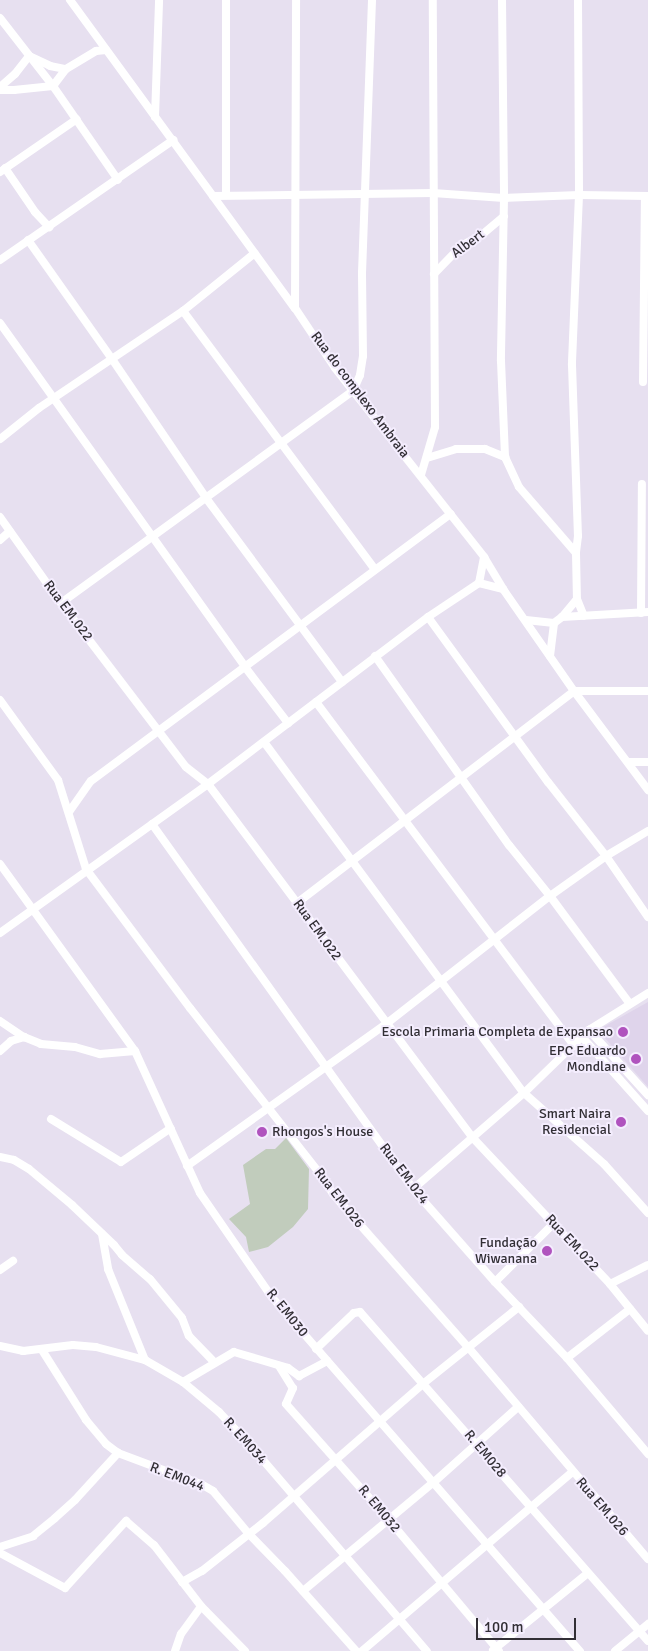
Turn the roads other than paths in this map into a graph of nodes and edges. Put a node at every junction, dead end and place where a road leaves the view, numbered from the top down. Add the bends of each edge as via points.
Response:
1 (70, 0) edge
2 (159, 0) edge
3 (226, 0) edge
4 (296, 0) edge
5 (372, 0) edge
6 (433, 0) edge
7 (502, 0) edge
8 (578, 0) edge
9 (0, 18) edge
10 (106, 50) junction
11 (29, 56) junction
12 (66, 69) junction
13 (53, 86) junction
14 (0, 88) edge
15 (155, 117) junction
16 (77, 119) junction
17 (172, 140) junction
18 (2, 170) edge
19 (118, 180) junction
20 (433, 193) junction
21 (226, 194) junction
22 (296, 194) junction
23 (365, 195) junction
24 (579, 195) junction
25 (213, 196) junction
26 (647, 196) edge
27 (504, 198) junction
28 (504, 216) junction
29 (49, 227) junction
30 (28, 240) junction
31 (255, 253) junction
32 (0, 260) edge
33 (434, 274) junction
34 (295, 308) junction
35 (183, 311) junction
36 (0, 323) edge
37 (112, 359) junction
38 (643, 382) dead end
39 (353, 391) junction
40 (53, 399) junction
41 (0, 439) edge
42 (281, 443) junction
43 (427, 458) junction
44 (505, 458) junction
45 (421, 475) junction
46 (642, 484) dead end
47 (206, 498) junction
48 (452, 514) junction
49 (0, 517) edge
50 (10, 531) junction
51 (153, 537) junction
52 (0, 540) edge
53 (576, 553) junction
54 (484, 557) junction
55 (375, 570) junction
56 (479, 583) junction
57 (503, 590) junction
58 (577, 599) junction
59 (61, 603) junction
60 (645, 612) edge
61 (584, 616) junction
62 (428, 617) junction
63 (562, 617) junction
64 (526, 620) junction
65 (554, 623) junction
66 (302, 625) junction
67 (375, 656) junction
68 (550, 656) junction
69 (245, 667) junction
70 (342, 682) junction
71 (574, 691) junction
72 (648, 691) edge
73 (0, 700) edge
74 (316, 702) junction
75 (288, 723) junction
76 (158, 730) junction
77 (514, 736) junction
78 (264, 742) junction
79 (629, 762) junction
80 (648, 762) edge
81 (460, 778) junction
82 (208, 784) junction
83 (648, 790) edge
84 (69, 812) junction
85 (404, 820) junction
86 (152, 824) junction
87 (648, 831) edge
88 (606, 856) junction
89 (352, 861) junction
90 (0, 864) edge
91 (86, 869) junction
92 (550, 896) junction
93 (297, 903) junction
94 (34, 909) junction
95 (648, 917) edge
96 (0, 933) edge
97 (496, 939) junction
98 (442, 981) junction
99 (648, 993) edge
100 (630, 1004) junction
101 (0, 1021) edge
102 (386, 1024) junction
103 (589, 1030) junction
104 (24, 1037) junction
105 (582, 1037) junction
106 (574, 1046) junction
107 (0, 1051) edge
108 (135, 1051) junction
109 (325, 1066) junction
110 (524, 1093) junction
111 (648, 1095) edge
112 (267, 1108) junction
113 (648, 1111) edge
114 (50, 1119) dead end
115 (171, 1128) junction
116 (473, 1138) junction
117 (0, 1157) edge
118 (187, 1166) junction
119 (413, 1189) junction
120 (648, 1213) edge
121 (554, 1223) junction
122 (102, 1234) junction
123 (114, 1245) junction
124 (105, 1251) junction
125 (13, 1261) dead end
126 (648, 1266) edge
127 (0, 1270) edge
128 (495, 1282) junction
129 (610, 1284) junction
130 (519, 1307) junction
131 (630, 1309) junction
132 (648, 1331) edge
133 (0, 1346) edge
134 (468, 1347) junction
135 (316, 1349) junction
136 (42, 1350) junction
137 (567, 1358) junction
138 (145, 1360) junction
139 (326, 1361) junction
140 (215, 1363) junction
141 (278, 1366) junction
142 (183, 1382) junction
143 (424, 1383) junction
144 (518, 1407) junction
145 (380, 1422) junction
146 (477, 1445) junction
147 (118, 1454) junction
148 (648, 1454) edge
149 (337, 1460) junction
150 (572, 1472) junction
151 (434, 1482) junction
152 (294, 1498) junction
153 (529, 1507) junction
154 (389, 1520) junction
155 (248, 1533) junction
156 (487, 1545) junction
157 (0, 1547) edge
158 (0, 1553) edge
159 (345, 1556) junction
160 (648, 1559) edge
161 (588, 1573) junction
162 (182, 1582) junction
163 (440, 1584) junction
164 (303, 1591) junction
165 (201, 1606) junction
166 (544, 1609) junction
167 (398, 1619) junction
168 (648, 1624) edge
169 (639, 1630) junction
170 (648, 1641) edge
171 (495, 1650) edge
172 (175, 1651) edge
173 (245, 1651) edge
174 (356, 1651) edge
175 (362, 1651) edge
176 (427, 1651) edge
177 (580, 1651) edge
178 (615, 1651) edge

1 - 10 street, Rua do complexo Ambraia
2 - 15 street
3 - 21 street
4 - 22 street
5 - 23 street
6 - 20 street
7 - 27 street
8 - 24 street
9 - 11 street
10 - 12 street via 96,51
10 - 15 street, Rua do complexo Ambraia
11 - 12 street
11 - 13 street
11 - 14 street
12 - 13 street
13 - 14 street via 14,90
13 - 16 street
15 - 17 street, Rua do complexo Ambraia
16 - 18 street
16 - 19 street
17 - 19 street
17 - 25 street, Rua do complexo Ambraia
18 - 29 street
19 - 29 street
20 - 23 street
20 - 27 street
20 - 33 street
21 - 22 street
21 - 25 street
22 - 23 street
22 - 34 street
23 - 39 street via 363,356
24 - 26 street
24 - 27 street
24 - 53 street via 572,365
25 - 31 street, Rua do complexo Ambraia
26 - 38 street
27 - 28 street
28 - 33 street, Albert via 461,246
28 - 44 street via 501,361
29 - 30 street
30 - 32 street
30 - 37 street
31 - 34 street, Rua do complexo Ambraia
31 - 35 street
33 - 43 street via 435,427
34 - 39 street, Rua do complexo Ambraia
35 - 37 street
35 - 42 street
36 - 40 street
37 - 40 street
37 - 47 street
39 - 42 street
39 - 45 street, Rua do complexo Ambraia
40 - 41 street
40 - 51 street
42 - 47 street
42 - 55 street
43 - 44 street via 456,450 485,449
43 - 45 street
44 - 53 street via 519,487
45 - 48 street, Rua do complexo Ambraia
46 - 60 street
47 - 51 street
47 - 66 street
48 - 54 street, Rua do complexo Ambraia
48 - 55 street
49 - 50 street, Rua EM.022
50 - 52 street
50 - 59 street, Rua EM.022
51 - 59 street
51 - 69 street
53 - 58 street
54 - 56 street
54 - 57 street, Rua do complexo Ambraia
55 - 66 street
56 - 57 street
56 - 62 street
57 - 64 street, Rua do complexo Ambraia
58 - 61 street
58 - 63 street
59 - 76 street, Rua EM.022
60 - 61 street
61 - 63 street
62 - 67 street
62 - 77 street
63 - 65 street
64 - 65 street
64 - 68 street, Rua do complexo Ambraia
65 - 68 street
66 - 69 street
66 - 70 street
67 - 70 street
67 - 81 street
68 - 71 street, Rua do complexo Ambraia
69 - 75 street
69 - 76 street
70 - 74 street
71 - 72 street
71 - 77 street
71 - 79 street, Rua do complexo Ambraia
73 - 84 street, Rua EM.026 via 58,780
74 - 75 street
74 - 85 street
75 - 78 street
76 - 82 street, Rua EM.022 via 186,767
76 - 84 street via 91,781
77 - 81 street
77 - 88 street
78 - 82 street
78 - 89 street
79 - 80 street
79 - 83 street, Rua do complexo Ambraia
81 - 85 street
81 - 92 street
82 - 86 street
82 - 93 street, Rua EM.022
84 - 91 street, Rua EM.026
85 - 89 street
85 - 97 street
86 - 91 street
86 - 109 street, Rua EM.024
87 - 88 street
88 - 92 street
88 - 95 street
89 - 93 street
89 - 98 street
90 - 94 street, R. EM030
91 - 94 street
91 - 112 street, Rua EM.026
92 - 97 street
92 - 100 street
93 - 102 street, Rua EM.022
94 - 96 street
94 - 108 street, R. EM030
97 - 98 street
97 - 106 street
98 - 102 street
98 - 110 street
99 - 100 street
100 - 103 street
101 - 104 street
102 - 109 street
102 - 116 street, Rua EM.022
103 - 105 street
103 - 111 street
104 - 107 street via 11,1041
104 - 108 street via 40,1044 75,1047 100,1054
105 - 106 street
105 - 113 street
106 - 110 street
108 - 115 street, R. EM030
109 - 112 street
109 - 119 street, Rua EM.024
110 - 116 street
110 - 120 street via 604,1164
112 - 118 street
112 - 134 street, Rua EM.026 via 333,1194
114 - 115 street via 121,1162
115 - 118 street, R. EM030
116 - 119 street
116 - 121 street, Rua EM.022
117 - 122 street via 14,1160 29,1169
118 - 135 street, R. EM030 via 200,1193 271,1296
119 - 128 street, Rua EM.024
121 - 128 street
121 - 129 street, Rua EM.022
122 - 123 street
122 - 124 street
123 - 124 street
123 - 140 street via 164,1294 182,1318 189,1336
124 - 138 street via 108,1269
125 - 127 street
126 - 129 street
128 - 130 street, Rua EM.024
129 - 131 street, Rua EM.022
130 - 134 street
130 - 137 street, Rua EM.024
131 - 132 street, Rua EM.022
131 - 137 street
133 - 136 street, R. EM034 via 23,1351
134 - 143 street
134 - 144 street, Rua EM.026
135 - 139 street, R. EM030
135 - 143 street, R. EM028 via 358,1311
136 - 138 street, R. EM034 via 73,1345 96,1347
136 - 147 street, R. EM044 via 86,1420
137 - 148 street, Rua EM.024
138 - 142 street, R. EM034
139 - 141 street via 299,1376
139 - 145 street, R. EM030
140 - 141 street via 234,1352 241,1352
140 - 142 street
141 - 149 street, R. EM032 via 293,1388 286,1404
142 - 152 street, R. EM034 via 234,1428
143 - 145 street
143 - 146 street, R. EM028
144 - 146 street
144 - 150 street, Rua EM.026
145 - 149 street
145 - 151 street, R. EM030
146 - 151 street
146 - 153 street, R. EM028
147 - 155 street, R. EM044 via 213,1491
147 - 157 street via 75,1500 40,1530 23,1540
149 - 152 street
149 - 154 street, R. EM032
150 - 153 street
150 - 160 street, Rua EM.026
151 - 154 street
151 - 156 street, R. EM030
152 - 155 street
152 - 159 street, R. EM034
153 - 156 street
153 - 161 street, R. EM028
154 - 159 street
154 - 163 street, R. EM032
155 - 162 street via 202,1571
155 - 164 street, R. EM044
156 - 163 street
156 - 166 street, R. EM030
158 - 162 street via 65,1588 126,1521 154,1545
159 - 164 street
159 - 167 street, R. EM034
161 - 166 street
161 - 169 street, R. EM028
162 - 165 street
163 - 167 street
163 - 171 street, R. EM032
164 - 174 street, R. EM044
165 - 172 street via 181,1634
165 - 173 street
166 - 171 street
166 - 177 street, R. EM030
167 - 175 street
167 - 176 street, R. EM034
168 - 169 street
169 - 170 street, R. EM028
169 - 178 street

